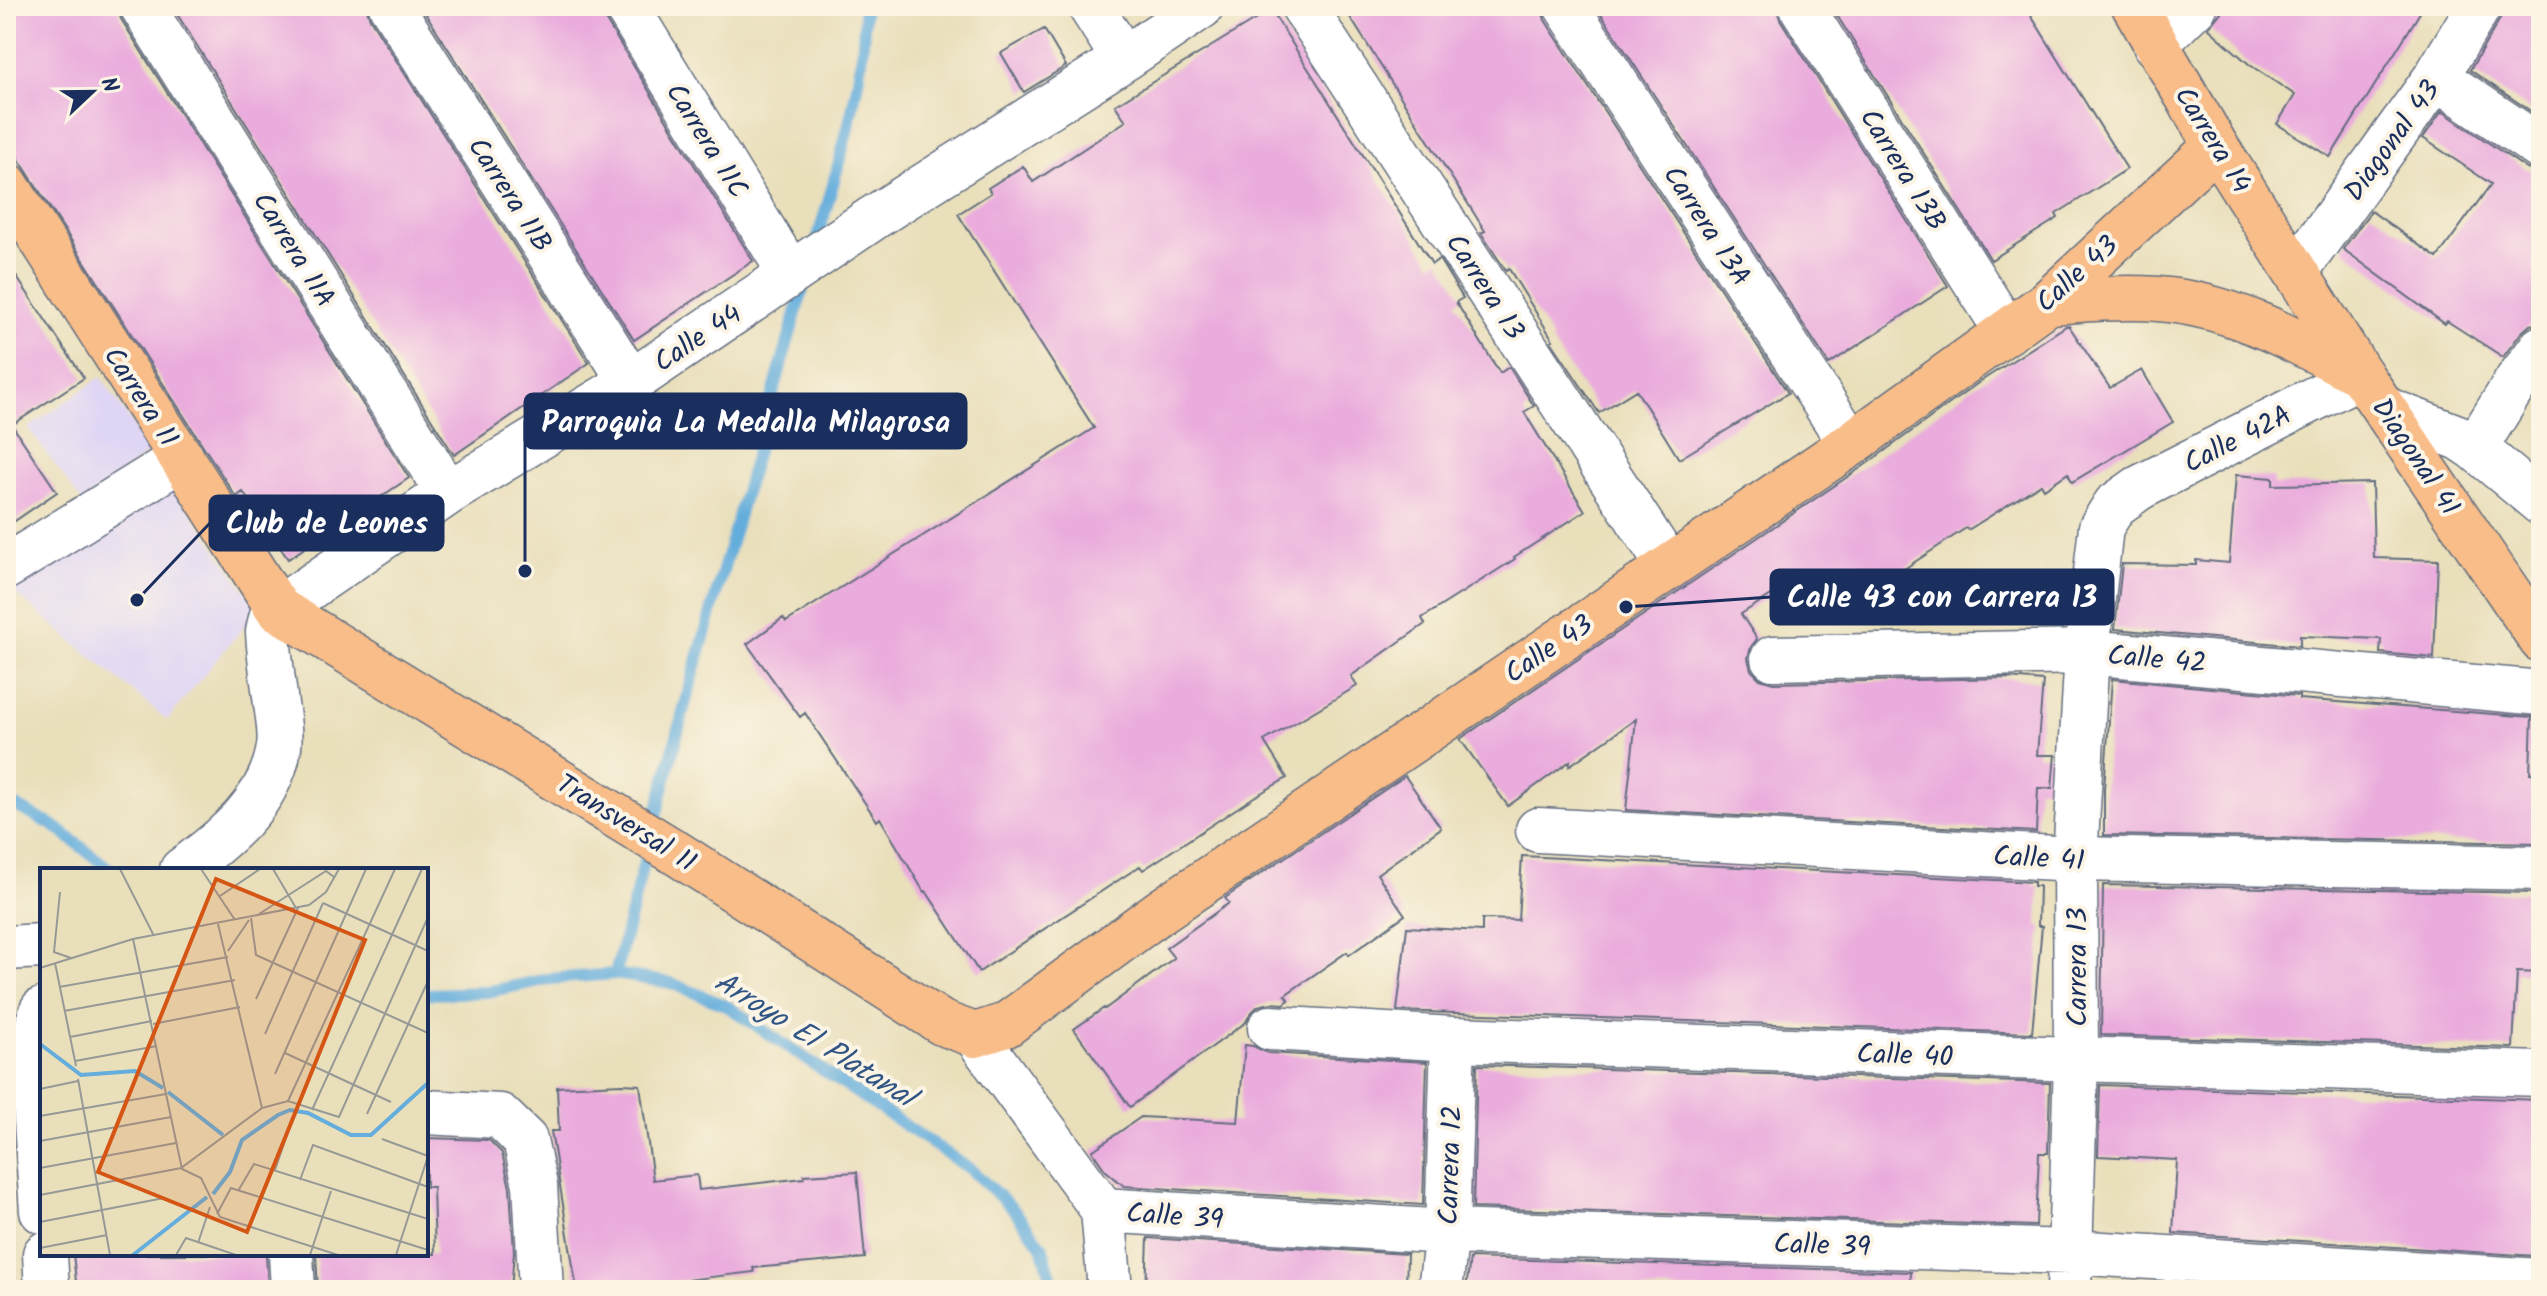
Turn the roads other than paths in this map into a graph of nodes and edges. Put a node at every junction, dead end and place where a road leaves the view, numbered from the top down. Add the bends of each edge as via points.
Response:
1 (142, 6) edge
2 (391, 6) edge
3 (626, 6) edge
4 (1090, 6) edge
5 (1202, 6) edge
6 (1303, 6) edge
7 (1566, 6) edge
8 (1801, 6) edge
9 (2134, 6) edge
10 (2195, 6) edge
11 (2479, 6) edge
12 (2155, 45) junction
13 (1124, 59) junction
14 (2436, 77) junction
15 (2216, 146) junction
16 (2541, 148) edge
17 (6, 184) edge
18 (2297, 270) junction
19 (790, 273) junction
20 (2048, 302) junction
21 (2007, 332) junction
22 (2541, 348) edge
23 (631, 382) junction
24 (2373, 392) junction
25 (1851, 444) junction
26 (2475, 448) junction
27 (182, 458) junction
28 (448, 493) junction
29 (2541, 503) edge
30 (2115, 505) joint
31 (6, 567) edge
32 (1669, 567) junction
33 (278, 609) junction
34 (2541, 640) edge
35 (2087, 652) junction
36 (1773, 658) dead end
37 (2541, 693) edge
38 (1538, 830) dead end
39 (2075, 859) junction
40 (184, 868) edge
41 (2541, 868) edge
42 (40, 946) edge
43 (6, 948) edge
44 (40, 1018) edge
45 (1270, 1028) dead end
46 (975, 1035) junction
47 (1453, 1039) junction
48 (2076, 1059) junction
49 (2541, 1074) edge
50 (428, 1112) edge
51 (40, 1181) edge
52 (1103, 1210) junction
53 (1447, 1232) junction
54 (45, 1256) edge
55 (291, 1256) edge
56 (2070, 1271) edge
57 (2541, 1281) edge
58 (47, 1290) edge
59 (293, 1290) edge
60 (541, 1290) edge
61 (1110, 1290) edge
62 (1440, 1290) edge

1 - 28 street, Carrera 11A
2 - 23 street, Carrera 11B
3 - 19 street, Carrera 11C
4 - 13 street
5 - 13 street, Calle 44
6 - 32 street, Carrera 13
7 - 25 street, Carrera 13A
8 - 21 street, Carrera 13B
9 - 12 main road, Carrera 14
10 - 12 street
11 - 14 street, Diagonal 43
12 - 15 main road, Carrera 14
13 - 19 street, Calle 44
14 - 16 street
14 - 18 street, Diagonal 43
15 - 18 main road, Carrera 14
15 - 20 main road, Calle 43
17 - 27 main road, Carrera 11
18 - 24 main road, Diagonal 41
19 - 23 street, Calle 44
20 - 21 main road, Calle 43
20 - 24 main road via 2159,299 2209,307 2285,334
21 - 25 main road, Calle 43
22 - 26 street
23 - 28 street, Calle 44
24 - 26 street
24 - 30 street, Calle 42A via 2139,488
24 - 34 main road, Diagonal 41
25 - 32 main road, Calle 43
26 - 29 street
27 - 31 street
27 - 33 main road, Carrera 11
28 - 33 street, Calle 44
30 - 35 street, Carrera 13 via 2101,527
32 - 46 main road, Calle 43 via 1161,911 1006,1025
33 - 40 street via 268,631 279,729 275,762 250,809 227,835
33 - 46 main road, Transversal 11 via 624,820 942,1023
35 - 36 street, Calle 42
35 - 37 street, Calle 42
35 - 39 street, Carrera 13
38 - 39 street, Calle 41
39 - 41 street, Calle 41
39 - 48 street, Carrera 13
42 - 43 street
44 - 51 street via 31,1047
45 - 47 street, Calle 40
46 - 52 street
47 - 48 street, Calle 40
47 - 53 street, Carrera 12
48 - 49 street, Calle 40
48 - 56 street, Carrera 13
50 - 60 street via 500,1116 525,1140 535,1185
52 - 53 street, Calle 39
52 - 61 street
53 - 56 street, Calle 39
53 - 62 street, Carrera 12
54 - 58 street
55 - 59 street
56 - 57 street, Calle 39

